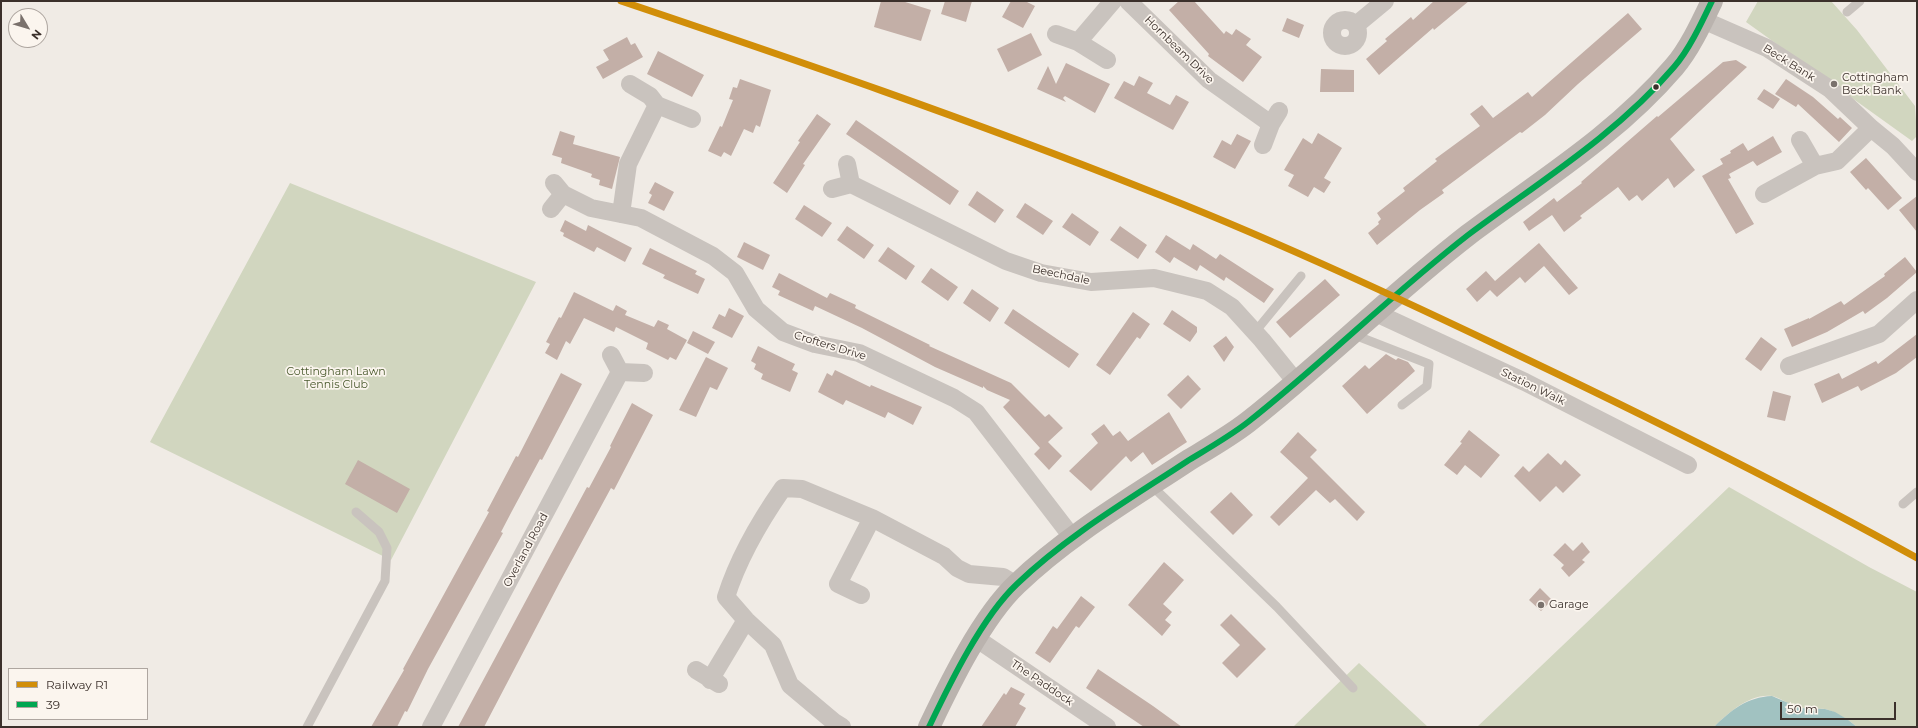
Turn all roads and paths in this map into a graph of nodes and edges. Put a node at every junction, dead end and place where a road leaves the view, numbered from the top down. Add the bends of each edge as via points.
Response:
1 (1113, 1) edge
2 (1128, 1) edge
3 (1385, 1) edge
4 (1860, 1) edge
5 (1708, 10) edge
6 (1847, 12) dead end
7 (1356, 25) dead end
8 (1056, 34) dead end
9 (1078, 42) junction
10 (1107, 60) dead end
11 (630, 84) dead end
12 (657, 105) junction
13 (692, 119) dead end
14 (1872, 128) junction
15 (1800, 140) dead end
16 (1263, 145) dead end
17 (847, 164) dead end
18 (1815, 166) junction
19 (1917, 172) edge
20 (851, 184) junction
21 (832, 189) dead end
22 (1764, 194) dead end
23 (551, 209) dead end
24 (621, 214) junction
25 (1301, 276) dead end
26 (1917, 300) edge
27 (1376, 313) junction
28 (1255, 332) junction
29 (1352, 334) junction
30 (611, 355) dead end
31 (1789, 366) dead end
32 (620, 372) junction
33 (644, 373) dead end
34 (1296, 382) junction
35 (1402, 405) dead end
36 (1688, 465) dead end
37 (1151, 485) junction
38 (1917, 492) edge
39 (1903, 504) dead end
40 (356, 512) dead end
41 (872, 518) junction
42 (1072, 537) junction
43 (1016, 585) junction
44 (861, 595) dead end
45 (746, 620) junction
46 (977, 638) junction
47 (708, 678) dead end
48 (1353, 688) dead end
49 (307, 727) edge
50 (431, 727) edge
51 (842, 727) edge
52 (929, 727) edge
53 (1107, 727) edge

1 - 9 street
2 - 16 street, Hornbeam Drive via 1209,80 1275,118
3 - 7 street
4 - 6 lane
5 - 14 street, Beck Bank via 1830,88
5 - 27 main road via 1676,65 1633,110 1568,163 1468,236
8 - 9 street
9 - 10 street
11 - 12 street via 650,96
12 - 13 street
12 - 24 street via 628,164
14 - 18 street via 1836,161
14 - 19 street, Beck Bank
15 - 18 street
17 - 20 street
18 - 22 street
20 - 21 street
20 - 28 street, Beechdale via 986,252 1041,273 1091,282 1154,278 1207,291 1232,307
23 - 24 street, Crofters Drive via 559,189 591,208
24 - 42 street, Crofters Drive via 641,218 713,256 735,273 756,309 783,332 815,344 859,353 954,398 976,412
25 - 28 lane
26 - 31 street via 1879,334
27 - 29 main road
27 - 36 street, Station Walk via 1525,382
28 - 34 street, Beechdale
29 - 34 main road
29 - 35 lane via 1429,364 1427,386
30 - 32 street
32 - 33 street
32 - 50 street, Overland Road
34 - 37 main road via 1246,424
37 - 42 main road
37 - 48 lane via 1277,607
38 - 39 lane
40 - 49 lane via 379,532 387,548 385,581
41 - 43 street via 944,556 957,568 969,574 1003,577
41 - 44 street via 838,584
41 - 45 street via 802,489 783,488 770,506 732,576 726,597
42 - 43 main road
43 - 46 main road via 997,606
45 - 47 street
45 - 51 street via 773,645 790,685
46 - 52 main road
46 - 53 street, The Paddock

